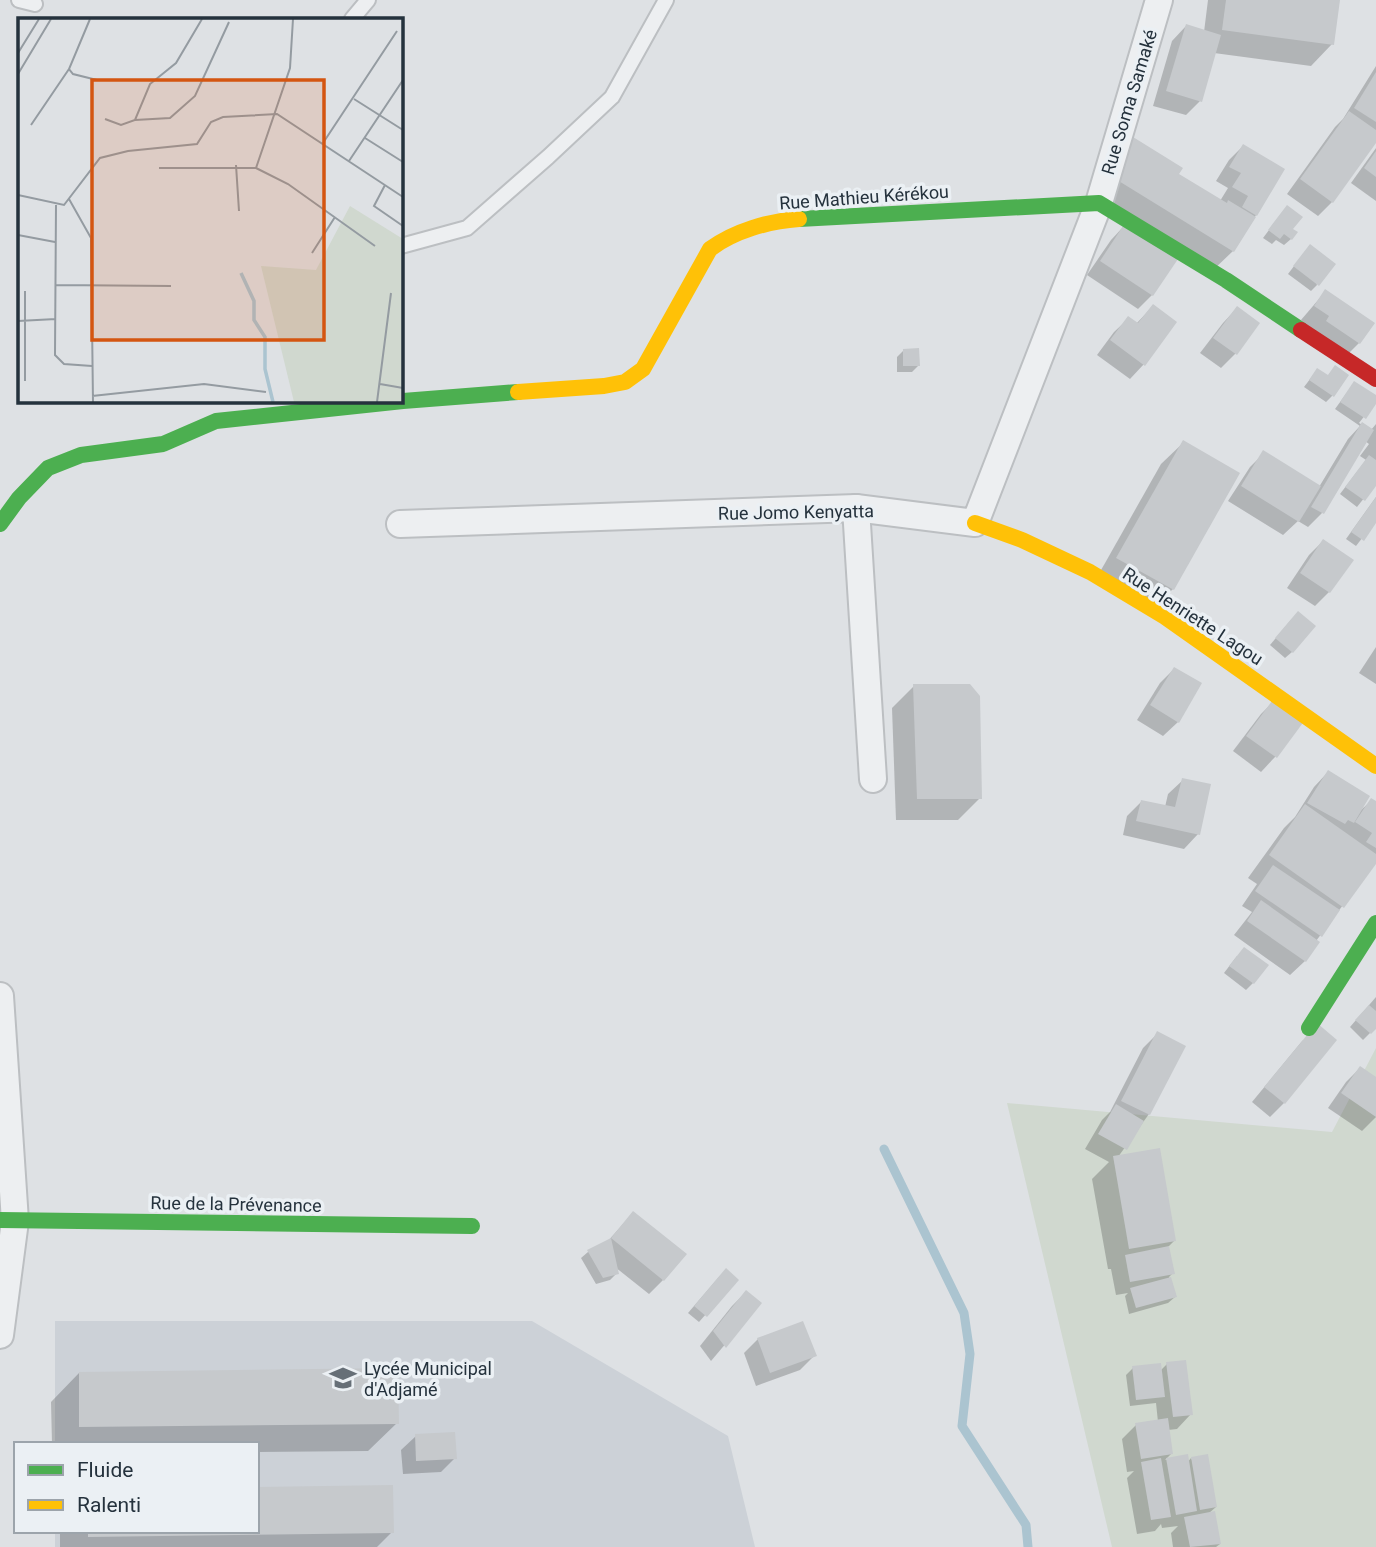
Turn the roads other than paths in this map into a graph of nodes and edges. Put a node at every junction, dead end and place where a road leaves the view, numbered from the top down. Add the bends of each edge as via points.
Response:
1 (19, 0) edge
2 (368, 0) edge
3 (666, 0) edge
4 (1159, 0) edge
5 (35, 4) dead end
6 (353, 18) edge
7 (1098, 203) junction
8 (402, 246) edge
9 (1374, 374) edge
10 (402, 401) edge
11 (394, 402) edge
12 (856, 508) junction
13 (975, 523) junction
14 (0, 524) edge
15 (400, 524) dead end
16 (1376, 766) edge
17 (873, 779) dead end
18 (1376, 923) edge
19 (0, 996) edge
20 (1309, 1028) dead end
21 (8, 1220) edge
22 (472, 1226) dead end
23 (0, 1335) edge

1 - 5 lane
2 - 6 lane
3 - 8 lane via 612,97 548,157 467,228
4 - 7 street, Rue Soma Samaké
7 - 9 street
7 - 10 street, Rue Mathieu Kérékou via 782,220 724,238 710,249 643,369 625,382
7 - 13 street
11 - 14 street, Rue Mathieu Kérékou via 216,421 163,444 81,455 48,468
12 - 13 street, Rue Jomo Kenyatta
12 - 15 street, Rue Jomo Kenyatta
12 - 17 street
13 - 16 street, Rue Henriette Lagou via 1090,572 1144,604
18 - 20 street
19 - 21 street
21 - 22 street, Rue de la Prévenance
21 - 23 street

